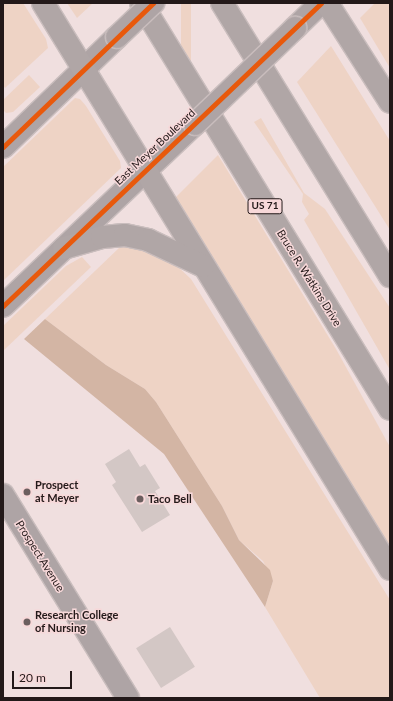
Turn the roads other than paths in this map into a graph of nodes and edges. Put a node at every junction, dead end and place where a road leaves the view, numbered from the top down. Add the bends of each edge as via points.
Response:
1 (43, 3) edge
2 (141, 3) edge
3 (153, 3) edge
4 (222, 3) edge
5 (321, 3) edge
6 (327, 3) edge
7 (84, 68) junction
8 (390, 102) edge
9 (3, 147) edge
10 (144, 170) junction
11 (64, 248) junction
12 (203, 266) junction
13 (390, 276) edge
14 (3, 306) edge
15 (390, 409) edge
16 (3, 495) edge
17 (390, 569) edge
18 (128, 698) edge

1 - 7 highway
2 - 15 highway, Bruce R. Watkins Drive / US 71
3 - 7 main road, bridge
4 - 13 highway
5 - 10 main road, East Meyer Boulevard, bridge
6 - 8 highway
7 - 9 main road
7 - 10 highway
10 - 11 main road, East Meyer Boulevard
10 - 12 highway
11 - 12 highway via 102,237 125,235 148,240
11 - 14 main road, East Meyer Boulevard
12 - 17 highway
16 - 18 main road, Prospect Avenue

